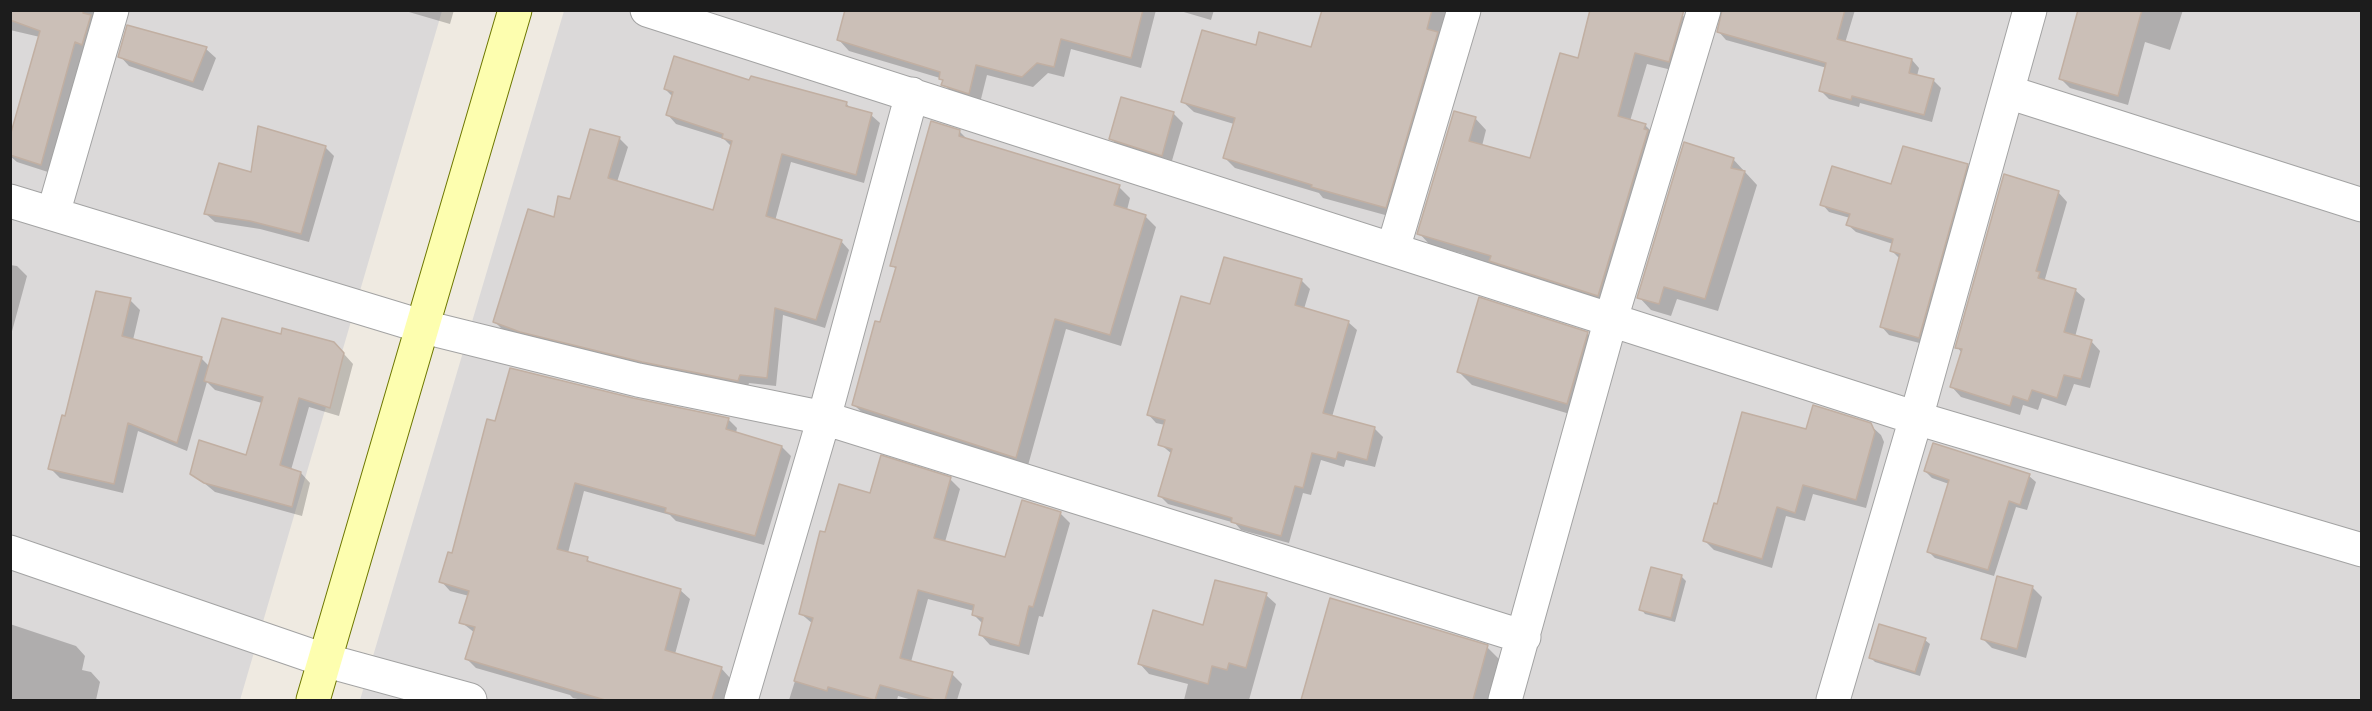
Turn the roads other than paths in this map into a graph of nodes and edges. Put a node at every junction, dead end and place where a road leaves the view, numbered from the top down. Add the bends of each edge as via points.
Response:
1 (112, 10) edge
2 (515, 10) edge
3 (647, 10) edge
4 (1464, 10) edge
5 (1704, 10) edge
6 (2030, 10) edge
7 (2008, 92) junction
8 (912, 94) junction
9 (10, 201) edge
10 (2361, 205) edge
11 (53, 214) junction
12 (1393, 249) junction
13 (1611, 319) junction
14 (424, 327) junction
15 (824, 418) junction
16 (1916, 418) junction
17 (2361, 550) edge
18 (10, 552) edge
19 (1524, 637) junction
20 (324, 660) junction
21 (313, 700) edge
22 (470, 700) edge
23 (741, 700) edge
24 (1505, 700) edge
25 (1833, 700) edge

1 - 11 street
2 - 14 street
3 - 8 street
4 - 12 street
5 - 13 street
6 - 7 street
7 - 10 street
7 - 16 street
8 - 12 street
8 - 15 street
9 - 11 street
11 - 14 street
12 - 13 street
13 - 16 street
13 - 19 street
14 - 15 street via 638,380
14 - 20 street
15 - 19 street
15 - 23 street
16 - 17 street
16 - 25 street
18 - 20 street
19 - 24 street
20 - 21 street
20 - 22 street

